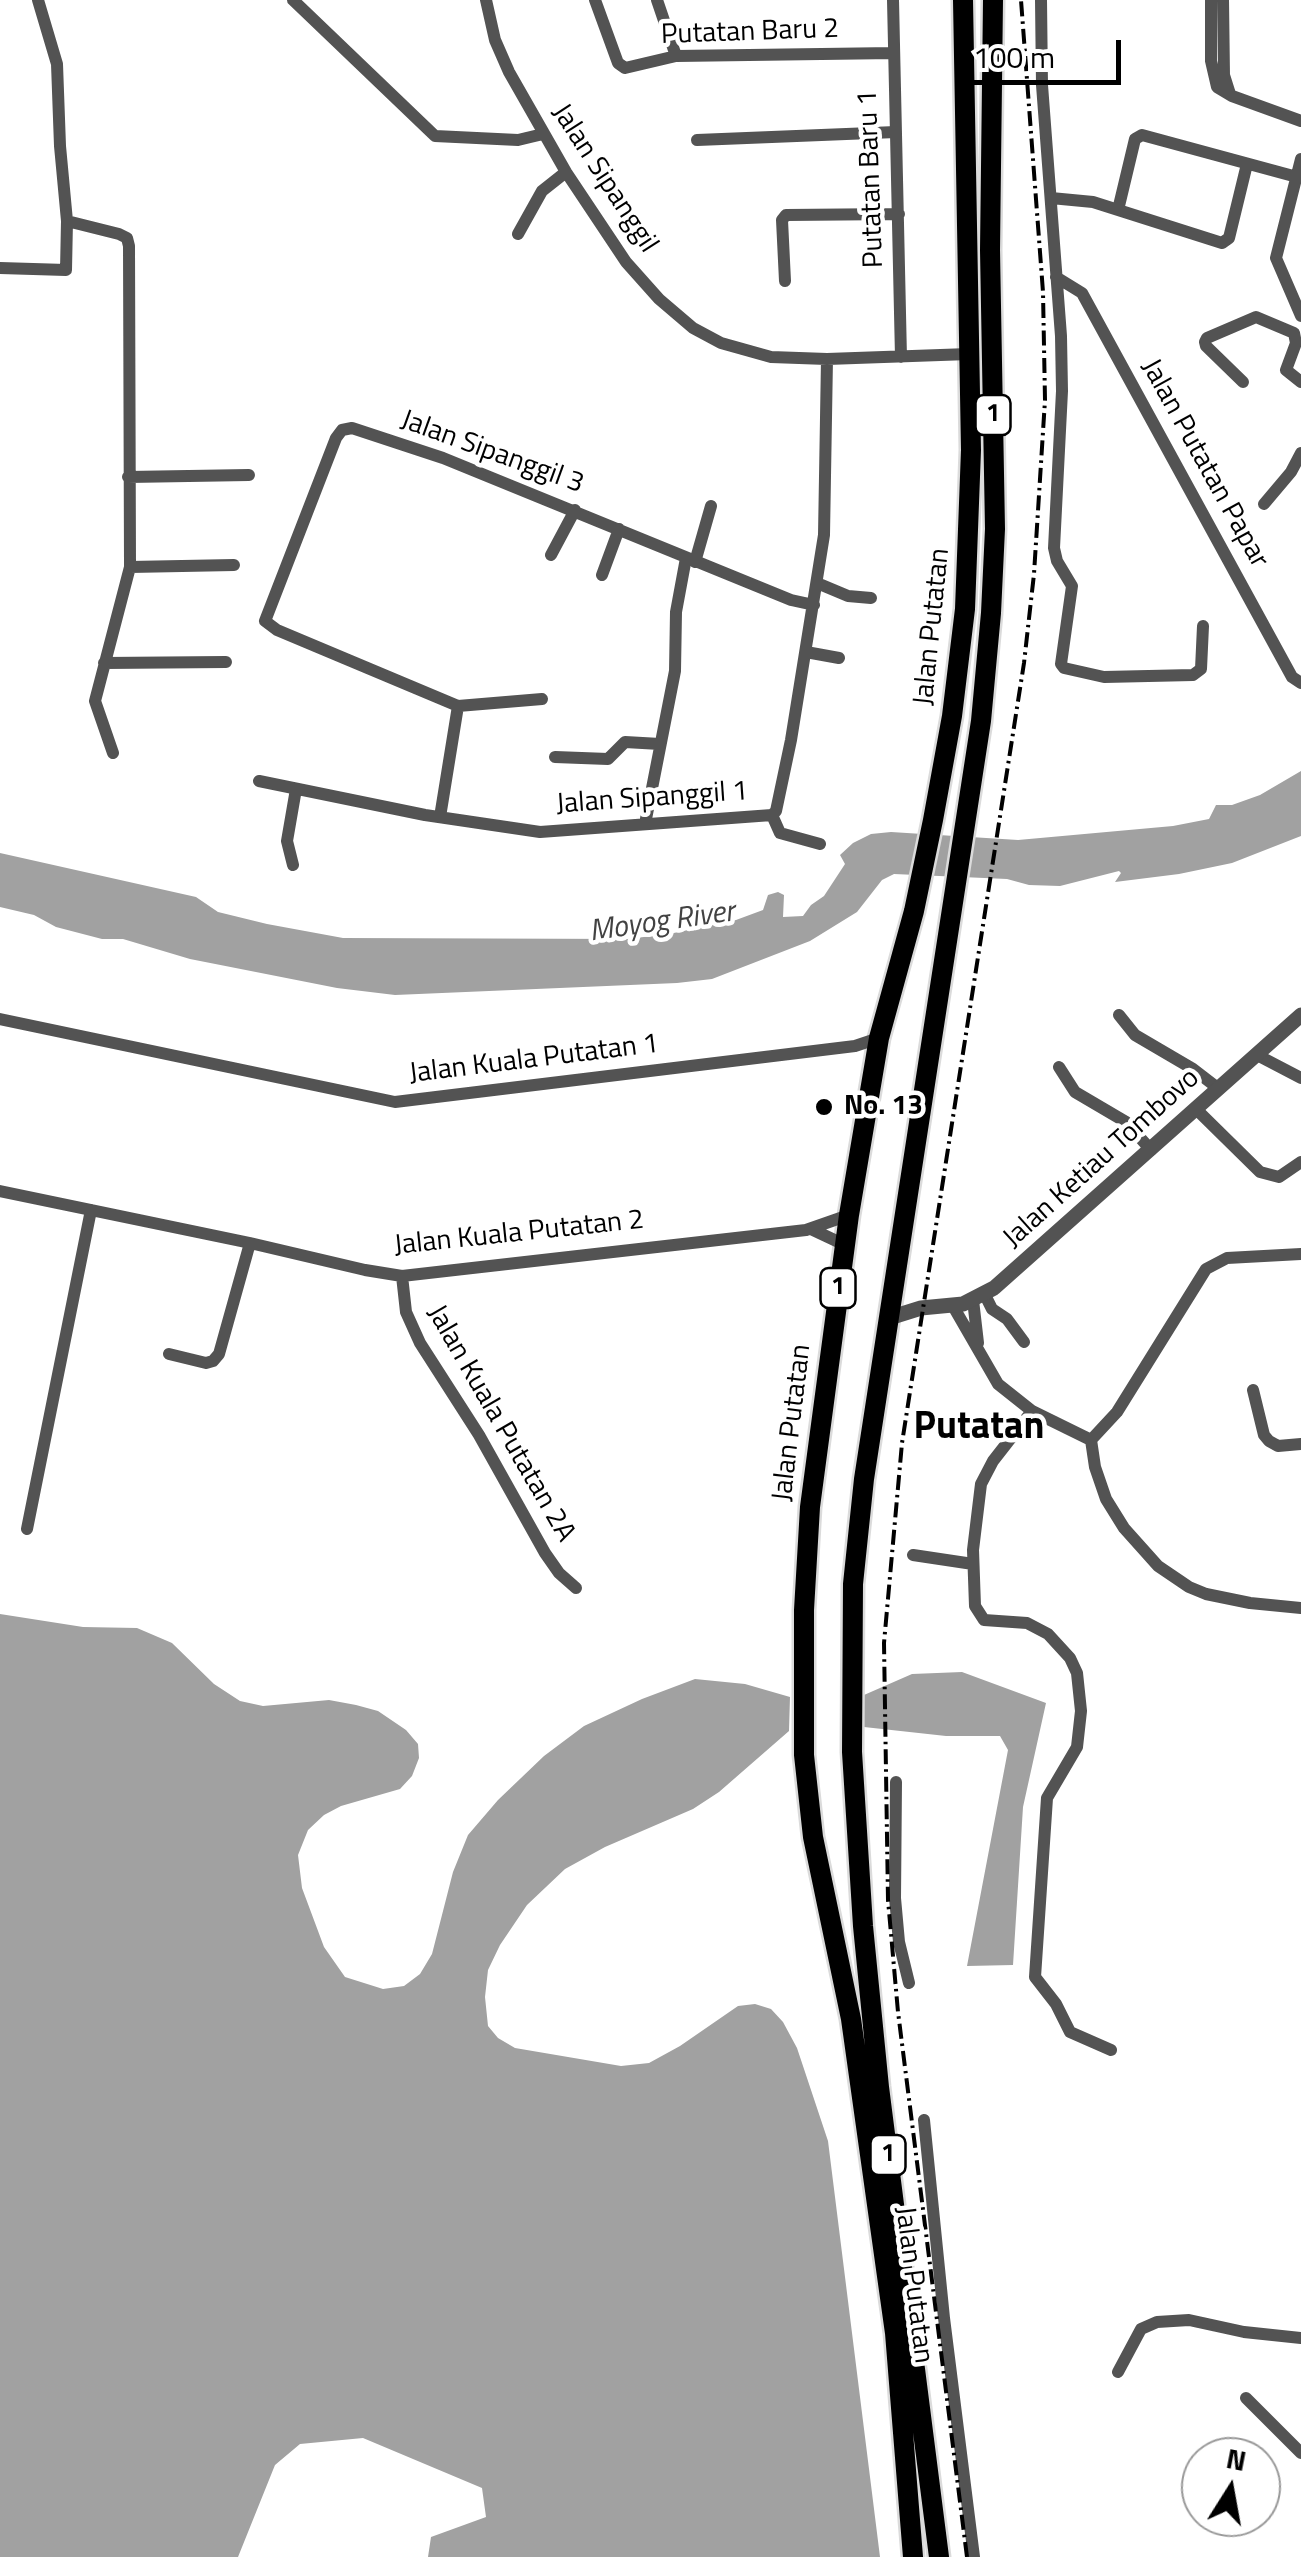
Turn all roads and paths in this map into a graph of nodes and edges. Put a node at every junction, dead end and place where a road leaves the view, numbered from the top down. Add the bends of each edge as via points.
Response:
1 (38, 0) edge
2 (293, 0) edge
3 (486, 0) edge
4 (596, 0) edge
5 (658, 0) edge
6 (893, 0) edge
7 (963, 0) edge
8 (993, 0) edge
9 (1041, 0) edge
10 (1212, 0) edge
11 (1223, 0) edge
12 (894, 53) junction
13 (676, 56) junction
14 (991, 92) junction
15 (964, 93) junction
16 (1232, 96) junction
17 (1301, 122) edge
18 (896, 132) junction
19 (542, 134) junction
20 (697, 140) dead end
21 (1301, 159) edge
22 (1247, 164) junction
23 (566, 172) junction
24 (1295, 183) junction
25 (1051, 198) junction
26 (1301, 203) edge
27 (1118, 210) junction
28 (899, 214) junction
29 (67, 221) junction
30 (518, 234) dead end
31 (0, 268) edge
32 (1056, 276) junction
33 (784, 281) dead end
34 (1301, 316) edge
35 (969, 354) junction
36 (901, 356) junction
37 (827, 359) junction
38 (1243, 382) dead end
39 (1301, 382) edge
40 (1301, 453) edge
41 (248, 475) dead end
42 (128, 477) junction
43 (1264, 504) dead end
44 (711, 506) dead end
45 (575, 510) junction
46 (619, 529) junction
47 (550, 555) dead end
48 (691, 560) junction
49 (234, 564) dead end
50 (130, 567) junction
51 (602, 576) dead end
52 (818, 583) junction
53 (872, 598) dead end
54 (814, 605) junction
55 (1203, 626) dead end
56 (806, 652) junction
57 (839, 658) dead end
58 (226, 662) dead end
59 (104, 663) junction
60 (1301, 682) edge
61 (542, 699) dead end
62 (458, 706) junction
63 (660, 744) junction
64 (113, 753) dead end
65 (555, 757) dead end
66 (259, 781) dead end
67 (296, 788) junction
68 (772, 815) junction
69 (440, 817) junction
70 (645, 824) junction
71 (820, 844) dead end
72 (293, 866) dead end
73 (1119, 1015) dead end
74 (1301, 1015) edge
75 (0, 1019) edge
76 (879, 1038) junction
77 (841, 1047) junction
78 (1257, 1055) junction
79 (875, 1064) junction
80 (1059, 1067) dead end
81 (1301, 1078) edge
82 (1219, 1089) junction
83 (1196, 1109) junction
84 (1151, 1150) junction
85 (1301, 1162) edge
86 (0, 1191) edge
87 (92, 1210) junction
88 (849, 1216) junction
89 (811, 1229) junction
90 (250, 1243) junction
91 (845, 1245) junction
92 (1301, 1254) edge
93 (402, 1276) junction
94 (893, 1288) junction
95 (979, 1298) junction
96 (953, 1306) junction
97 (921, 1308) junction
98 (889, 1318) junction
99 (1024, 1342) dead end
100 (978, 1348) junction
101 (169, 1354) dead end
102 (1254, 1390) dead end
103 (1032, 1411) junction
104 (1091, 1440) junction
105 (1301, 1444) edge
106 (27, 1529) dead end
107 (913, 1554) dead end
108 (973, 1564) junction
109 (576, 1588) dead end
110 (1301, 1608) edge
111 (896, 1782) dead end
112 (908, 1983) dead end
113 (1110, 2050) dead end
114 (879, 2087) junction
115 (862, 2110) junction
116 (924, 2120) dead end
117 (906, 2286) junction
118 (894, 2333) junction
119 (1301, 2338) edge
120 (1118, 2372) dead end
121 (1246, 2398) dead end
122 (1301, 2453) edge
123 (912, 2557) edge
124 (940, 2557) edge
125 (974, 2557) edge

1 - 29 street via 57,64
2 - 19 street via 436,136 518,140
3 - 19 street, Jalan Sipanggil via 509,72
4 - 13 street, Putatan Baru 2 via 621,66
5 - 13 street
6 - 12 street, Putatan Baru 1
7 - 15 highway, Jalan Putatan / 1
8 - 14 highway, Jalan Putatan / 1
9 - 25 street
10 - 16 street via 1214,81
11 - 16 street via 1225,82
12 - 13 street, Putatan Baru 2
12 - 18 street, Putatan Baru 1
14 - 15 highway
14 - 94 highway, Jalan Putatan / 1 via 994,569 981,721
15 - 35 highway, Jalan Putatan / 1
16 - 17 street
18 - 20 street
18 - 28 street, Putatan Baru 1
19 - 23 street, Jalan Sipanggil
21 - 24 street
22 - 24 street
22 - 27 street via 1142,134
22 - 27 street via 1222,244
23 - 30 street via 542,191
23 - 37 street, Jalan Sipanggil via 633,271 693,328 750,354
24 - 26 street
24 - 34 street via 1276,258
25 - 27 street
25 - 32 street
28 - 33 street via 786,215
28 - 36 street, Putatan Baru 1
29 - 31 street via 66,270
29 - 42 street via 119,234 129,246
32 - 55 street via 1062,391 1054,548 1072,586 1062,666 1122,678 1194,674 1201,669
32 - 60 street, Jalan Putatan Papar via 1082,293 1292,677
35 - 36 street, Jalan Sipanggil
35 - 76 highway, Jalan Putatan / 1 via 969,567 952,716 914,911
36 - 37 street, Jalan Sipanggil
37 - 52 street, Jalan Sipanggil 1
38 - 39 street via 1206,342 1256,317 1294,333 1286,370
40 - 43 street
41 - 42 street
42 - 50 street
44 - 48 street
45 - 46 street, Jalan Sipanggil 3
45 - 47 street
45 - 62 street, Jalan Sipanggil 3 via 352,428 336,438 266,621
46 - 48 street, Jalan Sipanggil 3
46 - 51 street
48 - 54 street, Jalan Sipanggil 3
48 - 63 street via 676,612 675,671
49 - 50 street
50 - 59 street
52 - 53 street
52 - 54 street, Jalan Sipanggil 1
54 - 56 street, Jalan Sipanggil 1
56 - 57 street
56 - 68 street, Jalan Sipanggil 1
58 - 59 street
59 - 64 street via 95,701
61 - 62 street
62 - 69 street
63 - 65 street via 624,742 608,759
63 - 70 street
66 - 67 street, Jalan Sipanggil 1
67 - 69 street, Jalan Sipanggil 1
67 - 72 street via 287,842
68 - 70 street, Jalan Sipanggil 1
68 - 71 street via 780,834
69 - 70 street, Jalan Sipanggil 1 via 540,832
73 - 82 street via 1135,1035
74 - 78 street, Jalan Ketiau Tombovo
75 - 77 street, Jalan Kuala Putatan 1 via 395,1102
76 - 77 street, Jalan Kuala Putatan 1
76 - 79 highway, Jalan Putatan / 1
77 - 79 street
78 - 81 street
78 - 82 street, Jalan Ketiau Tombovo
79 - 88 highway, Jalan Putatan / 1
80 - 84 street via 1075,1092 1126,1122
82 - 83 street, Jalan Ketiau Tombovo
83 - 84 street, Jalan Ketiau Tombovo
83 - 85 street via 1260,1172 1279,1177
84 - 95 street, Jalan Ketiau Tombovo
86 - 87 street, Jalan Kuala Putatan 2
87 - 90 street, Jalan Kuala Putatan 2
87 - 106 street
88 - 89 street, Jalan Kuala Putatan 2
88 - 91 highway, Jalan Putatan / 1
89 - 91 street
89 - 93 street, Jalan Kuala Putatan 2
90 - 93 street, Jalan Kuala Putatan 2
90 - 101 street via 219,1354 206,1363
91 - 115 highway, Jalan Putatan / 1 via 808,1524 804,1755 817,1868 851,2019
92 - 104 street via 1227,1258 1206,1268 1118,1412
93 - 109 street, Jalan Kuala Putatan 2A via 415,1334 546,1553
94 - 97 street
94 - 98 highway, Jalan Putatan / 1
95 - 96 street, Jalan Ketiau Tombovo
95 - 99 street
95 - 100 street
96 - 97 street, Jalan Ketiau Tombovo
96 - 100 street
97 - 98 street, Jalan Ketiau Tombovo
98 - 114 highway, Jalan Putatan / 1 via 855,1548 852,1676 862,1926
100 - 103 street via 998,1384
102 - 105 street via 1269,1441
103 - 104 street
103 - 108 street via 980,1484
104 - 110 street via 1106,1499 1158,1566 1206,1594
107 - 108 street
108 - 113 street via 979,1615 1038,1628 1077,1673 1077,1746 1047,1798 1034,1977 1070,2032
111 - 112 street via 895,1898
114 - 115 highway via 875,2102
114 - 117 highway, Jalan Putatan / 1
115 - 118 highway, Jalan Putatan / 1
116 - 125 street
117 - 118 highway
117 - 124 highway, Jalan Putatan / 1
118 - 123 highway, Jalan Putatan / 1
119 - 120 street via 1189,2320 1157,2322 1140,2329
121 - 122 street

